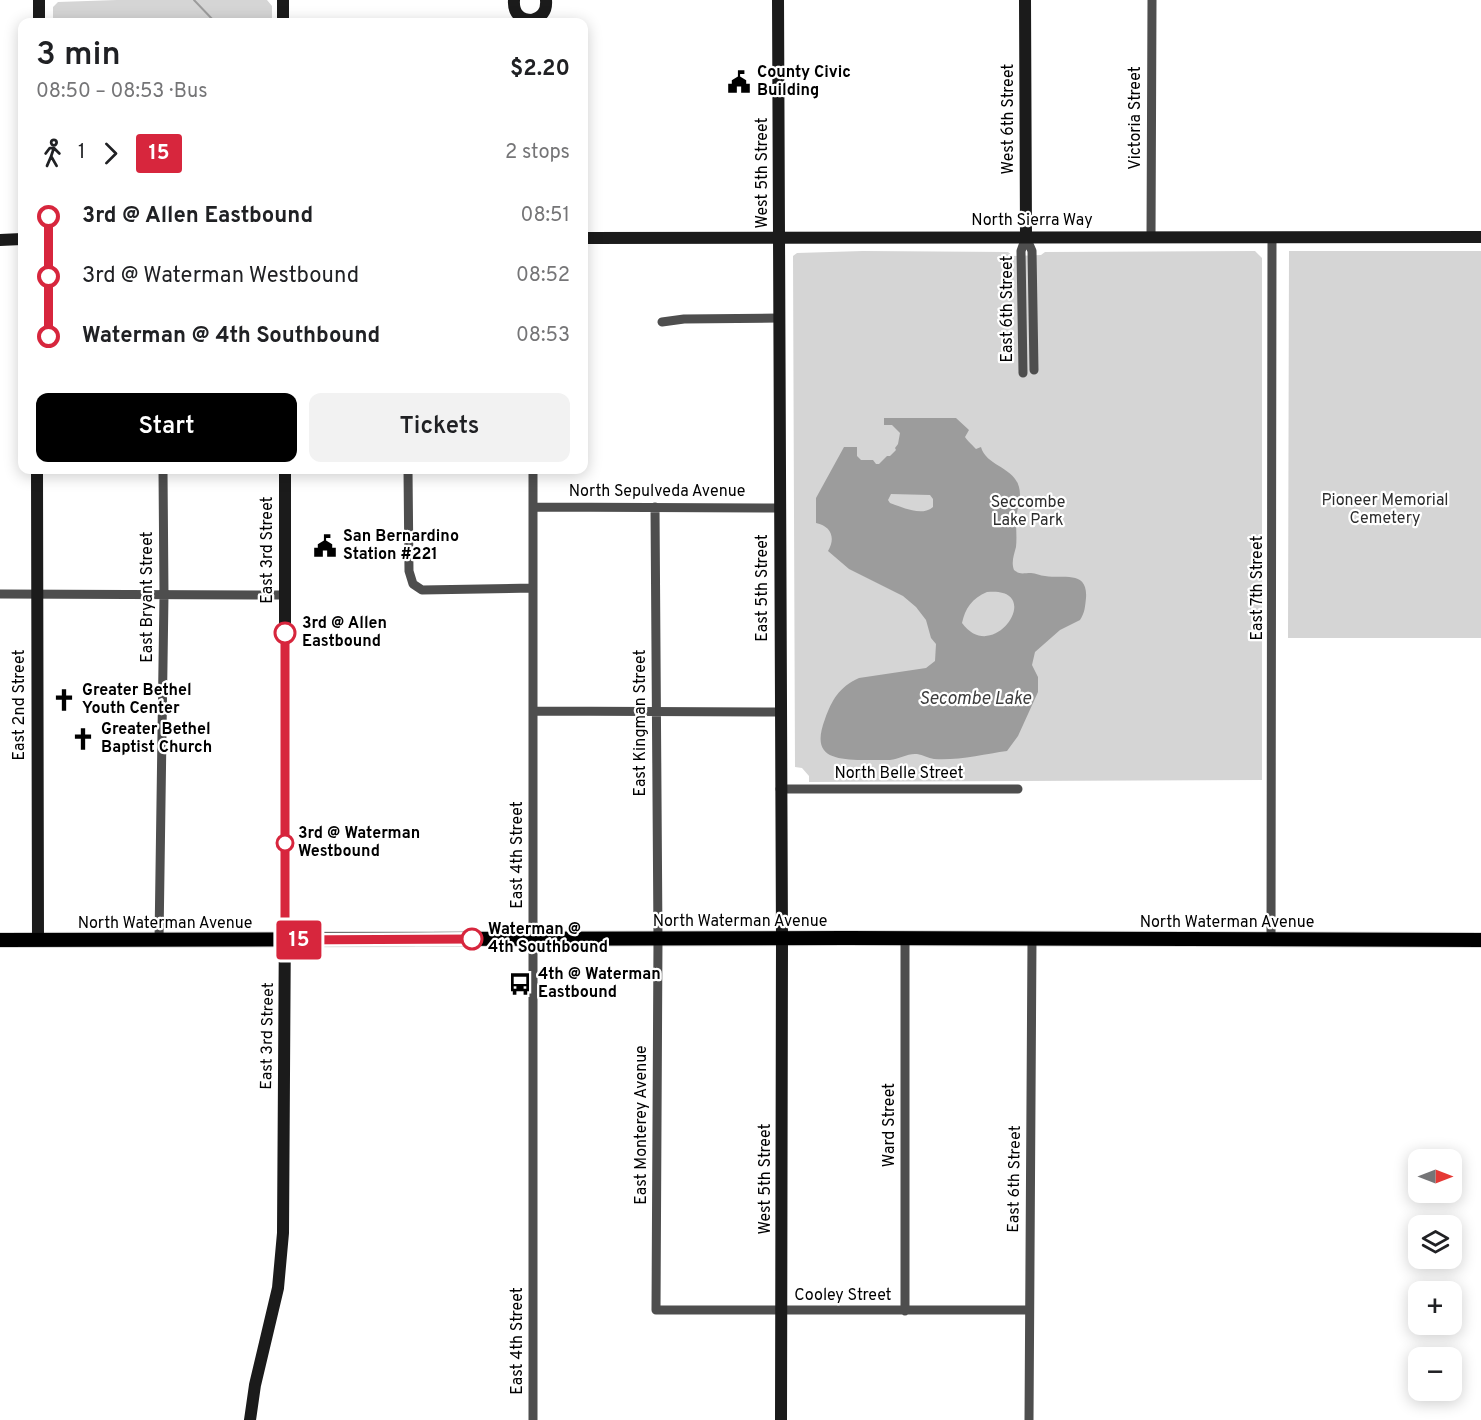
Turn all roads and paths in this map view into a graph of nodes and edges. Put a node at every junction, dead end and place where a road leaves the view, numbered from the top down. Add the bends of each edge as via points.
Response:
1 (39, 0) edge
2 (284, 0) edge
3 (778, 0) edge
4 (1025, 0) edge
5 (1152, 0) edge
6 (512, 1) edge
7 (549, 2) edge
8 (39, 18) edge
9 (283, 18) edge
10 (520, 18) edge
11 (540, 18) edge
12 (779, 237) junction
13 (1026, 237) junction
14 (1151, 237) junction
15 (1272, 237) junction
16 (1481, 237) edge
17 (588, 238) edge
18 (18, 239) edge
19 (0, 240) edge
20 (779, 318) junction
21 (662, 322) dead end
22 (1034, 370) dead end
23 (1023, 373) dead end
24 (37, 474) edge
25 (163, 474) edge
26 (285, 474) edge
27 (408, 474) edge
28 (533, 474) edge
29 (533, 507) junction
30 (655, 507) junction
31 (780, 508) junction
32 (533, 588) junction
33 (0, 594) edge
34 (36, 595) junction
35 (164, 595) junction
36 (285, 595) junction
37 (533, 711) junction
38 (656, 711) junction
39 (780, 712) junction
40 (780, 789) junction
41 (1018, 789) dead end
42 (534, 939) junction
43 (658, 939) junction
44 (782, 939) junction
45 (905, 939) junction
46 (1032, 939) junction
47 (0, 940) edge
48 (38, 940) junction
49 (159, 940) junction
50 (285, 940) junction
51 (1271, 940) junction
52 (1481, 940) edge
53 (656, 1310) joint
54 (1029, 1310) junction
55 (783, 1311) junction
56 (905, 1311) junction
57 (251, 1416) edge
58 (533, 1419) edge
59 (781, 1420) edge
60 (1029, 1420) edge

1 - 8 street
2 - 9 street
3 - 12 street, West 5th Street
4 - 13 street, West 6th Street
5 - 14 street, Victoria Street
6 - 10 street
7 - 11 street
12 - 13 street, North Sierra Way
12 - 17 street, North Sierra Way
12 - 20 street, East 5th Street
13 - 14 street, North Sierra Way
13 - 22 street, East 6th Street via 1032,251
13 - 23 street, East 6th Street via 1021,251
14 - 15 street, North Sierra Way
15 - 16 street, North Sierra Way
15 - 51 street, East 7th Street
18 - 19 street
20 - 21 street
20 - 31 street, East 5th Street
24 - 34 street, East 2nd Street
25 - 35 street, East Bryant Street
26 - 36 street, East 3rd Street
27 - 32 street via 409,571 413,584 423,590
28 - 29 street, East 4th Street
29 - 30 street, North Sepulveda Avenue
29 - 32 street, East 4th Street
30 - 31 street, North Sepulveda Avenue
30 - 38 street, East Kingman Street
31 - 39 street, East 5th Street
32 - 37 street, East 4th Street
33 - 34 street
34 - 35 street
34 - 48 street, East 2nd Street
35 - 36 street
35 - 49 street, East Bryant Street
36 - 50 street, East 3rd Street
37 - 38 street
37 - 42 street, East 4th Street
38 - 39 street
38 - 43 street, East Kingman Street
39 - 40 street, East 5th Street
40 - 41 street, North Belle Street
40 - 44 street, East 5th Street
42 - 43 main road, North Waterman Avenue
42 - 50 main road, North Waterman Avenue
42 - 58 street, East 4th Street
43 - 44 main road, North Waterman Avenue
43 - 53 street, East Monterey Avenue
44 - 45 main road, North Waterman Avenue
44 - 55 street, West 5th Street
45 - 46 main road, North Waterman Avenue
45 - 56 street, Ward Street
46 - 51 main road, North Waterman Avenue
46 - 54 street, East 6th Street
47 - 48 main road, North Waterman Avenue
48 - 49 main road, North Waterman Avenue
49 - 50 main road, North Waterman Avenue
50 - 57 street, East 3rd Street via 281,1262
51 - 52 main road, North Waterman Avenue
53 - 55 street, Cooley Street
54 - 56 street, Cooley Street
54 - 60 street, East 6th Street
55 - 56 street, Cooley Street
55 - 59 street, West 5th Street

